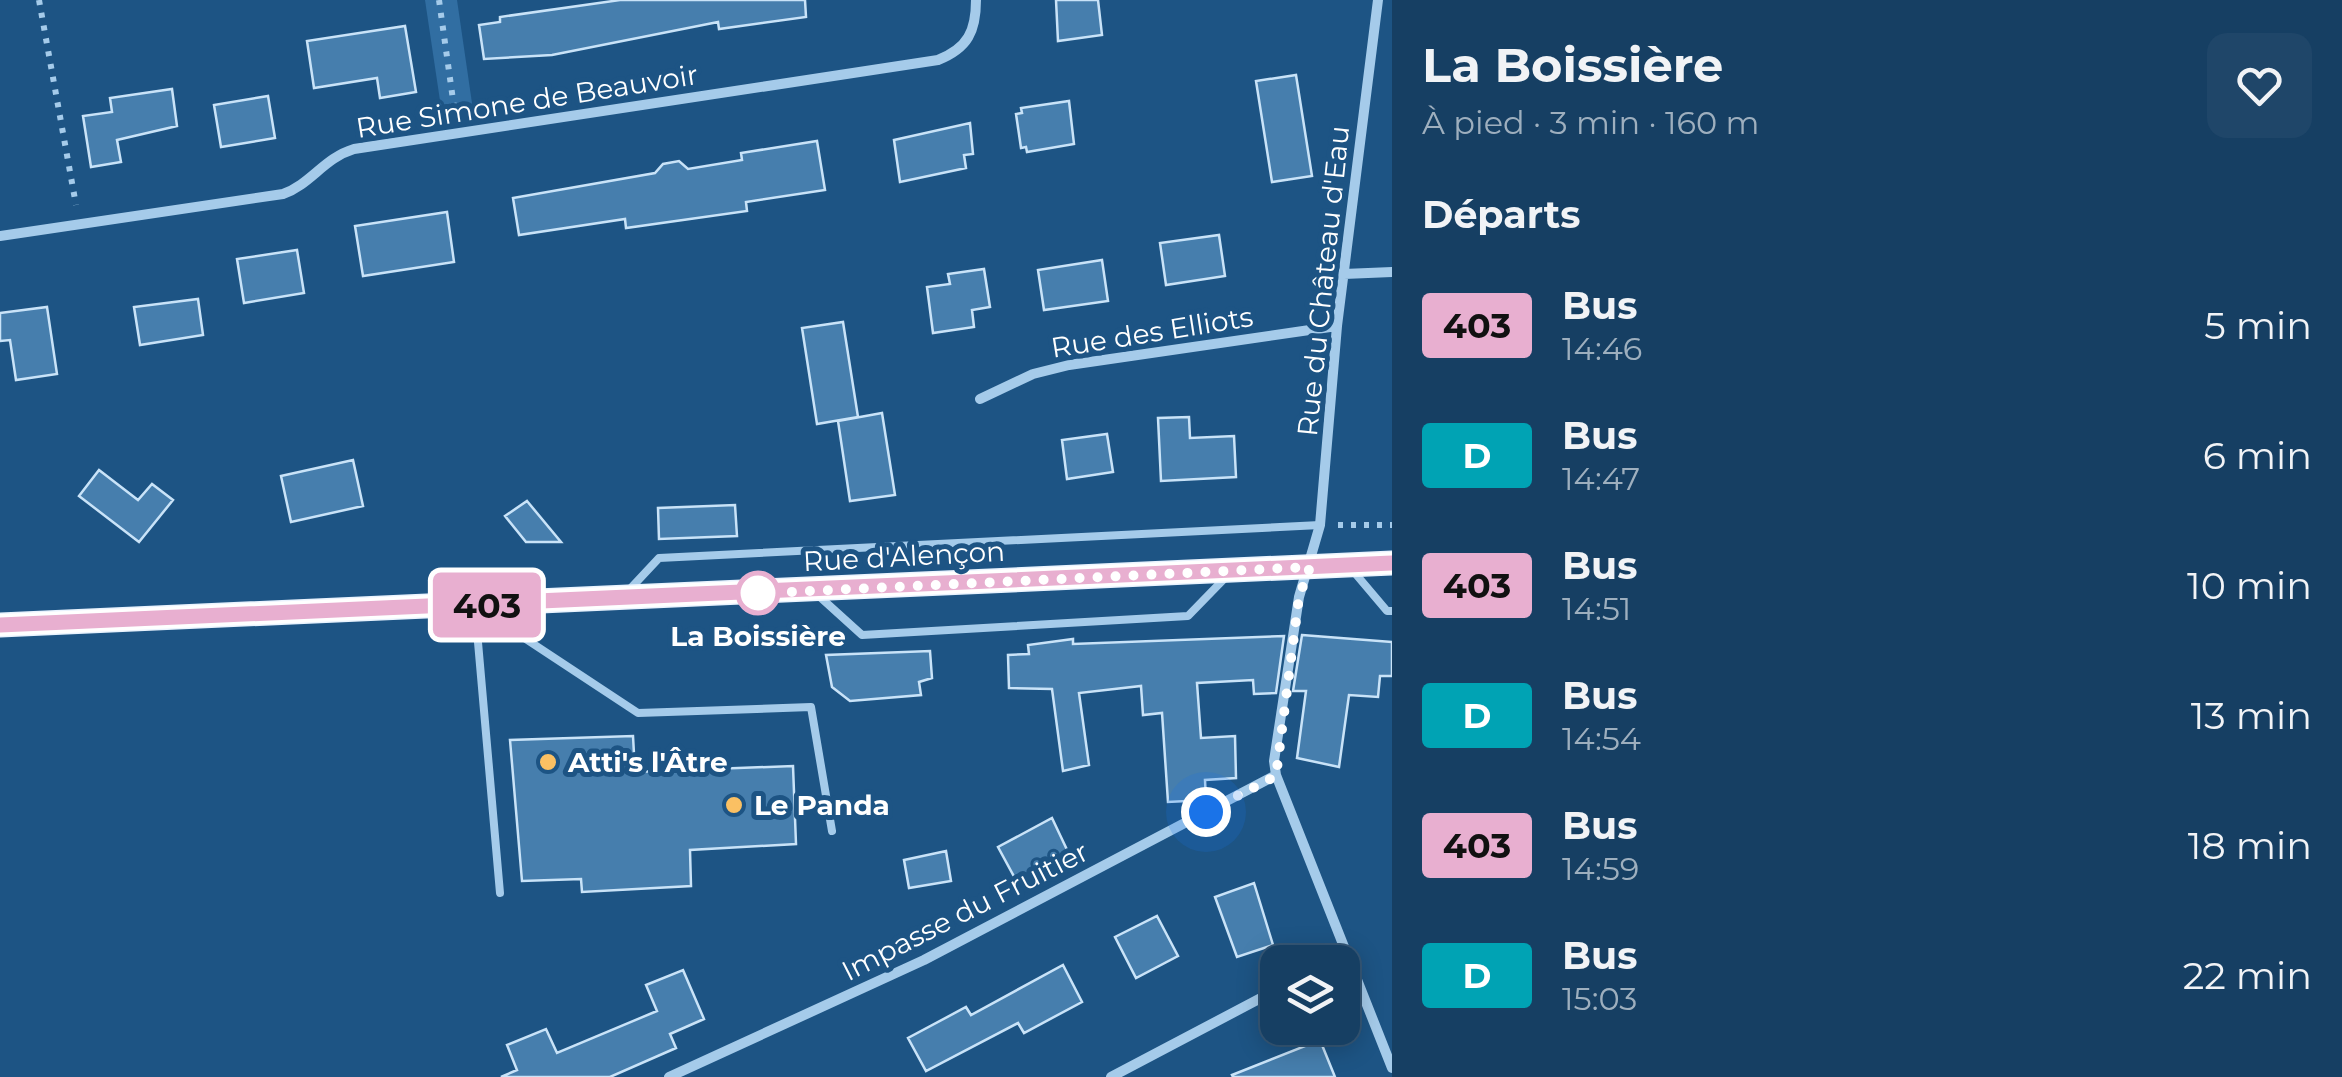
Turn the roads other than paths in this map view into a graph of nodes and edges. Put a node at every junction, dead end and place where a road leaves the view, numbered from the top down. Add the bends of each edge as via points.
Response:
1 (976, 0) edge
2 (1378, 0) edge
3 (0, 236) edge
4 (1392, 272) edge
5 (1344, 274) junction
6 (1337, 326) junction
7 (980, 398) dead end
8 (1320, 524) junction
9 (1392, 562) edge
10 (1348, 565) junction
11 (1310, 567) junction
12 (1234, 570) junction
13 (813, 590) junction
14 (620, 600) junction
15 (475, 606) junction
16 (1392, 611) edge
17 (0, 625) edge
18 (1276, 776) junction
19 (832, 831) dead end
20 (500, 893) dead end
21 (1344, 945) edge
22 (1360, 986) edge
23 (1260, 998) edge
24 (1392, 1068) edge
25 (669, 1077) edge
26 (1111, 1077) edge

1 - 3 street, Rue Simone de Beauvoir via 966,44 938,60 336,154 282,194
2 - 5 street, Rue du Château d'Eau
4 - 5 street
5 - 6 street, Rue du Château d'Eau
6 - 7 street, Rue des Elliots via 1069,365
6 - 8 street, Rue du Château d'Eau
8 - 11 street, Rue du Château d'Eau
8 - 14 lane via 659,558
9 - 10 main road, Rue d'Alençon
10 - 11 main road, Rue d'Alençon
10 - 16 lane
11 - 12 main road, Rue d'Alençon
11 - 18 street, Rue du Château d'Eau via 1299,597
12 - 13 main road, Rue d'Alençon
12 - 13 lane via 1188,616 862,634
13 - 14 main road, Rue d'Alençon
14 - 15 main road, Rue d'Alençon
15 - 17 main road, Rue d'Alençon
15 - 19 lane via 638,713 811,708
15 - 20 lane
18 - 21 street
18 - 25 street, Impasse du Fruitier via 924,960
22 - 24 street
23 - 26 street

